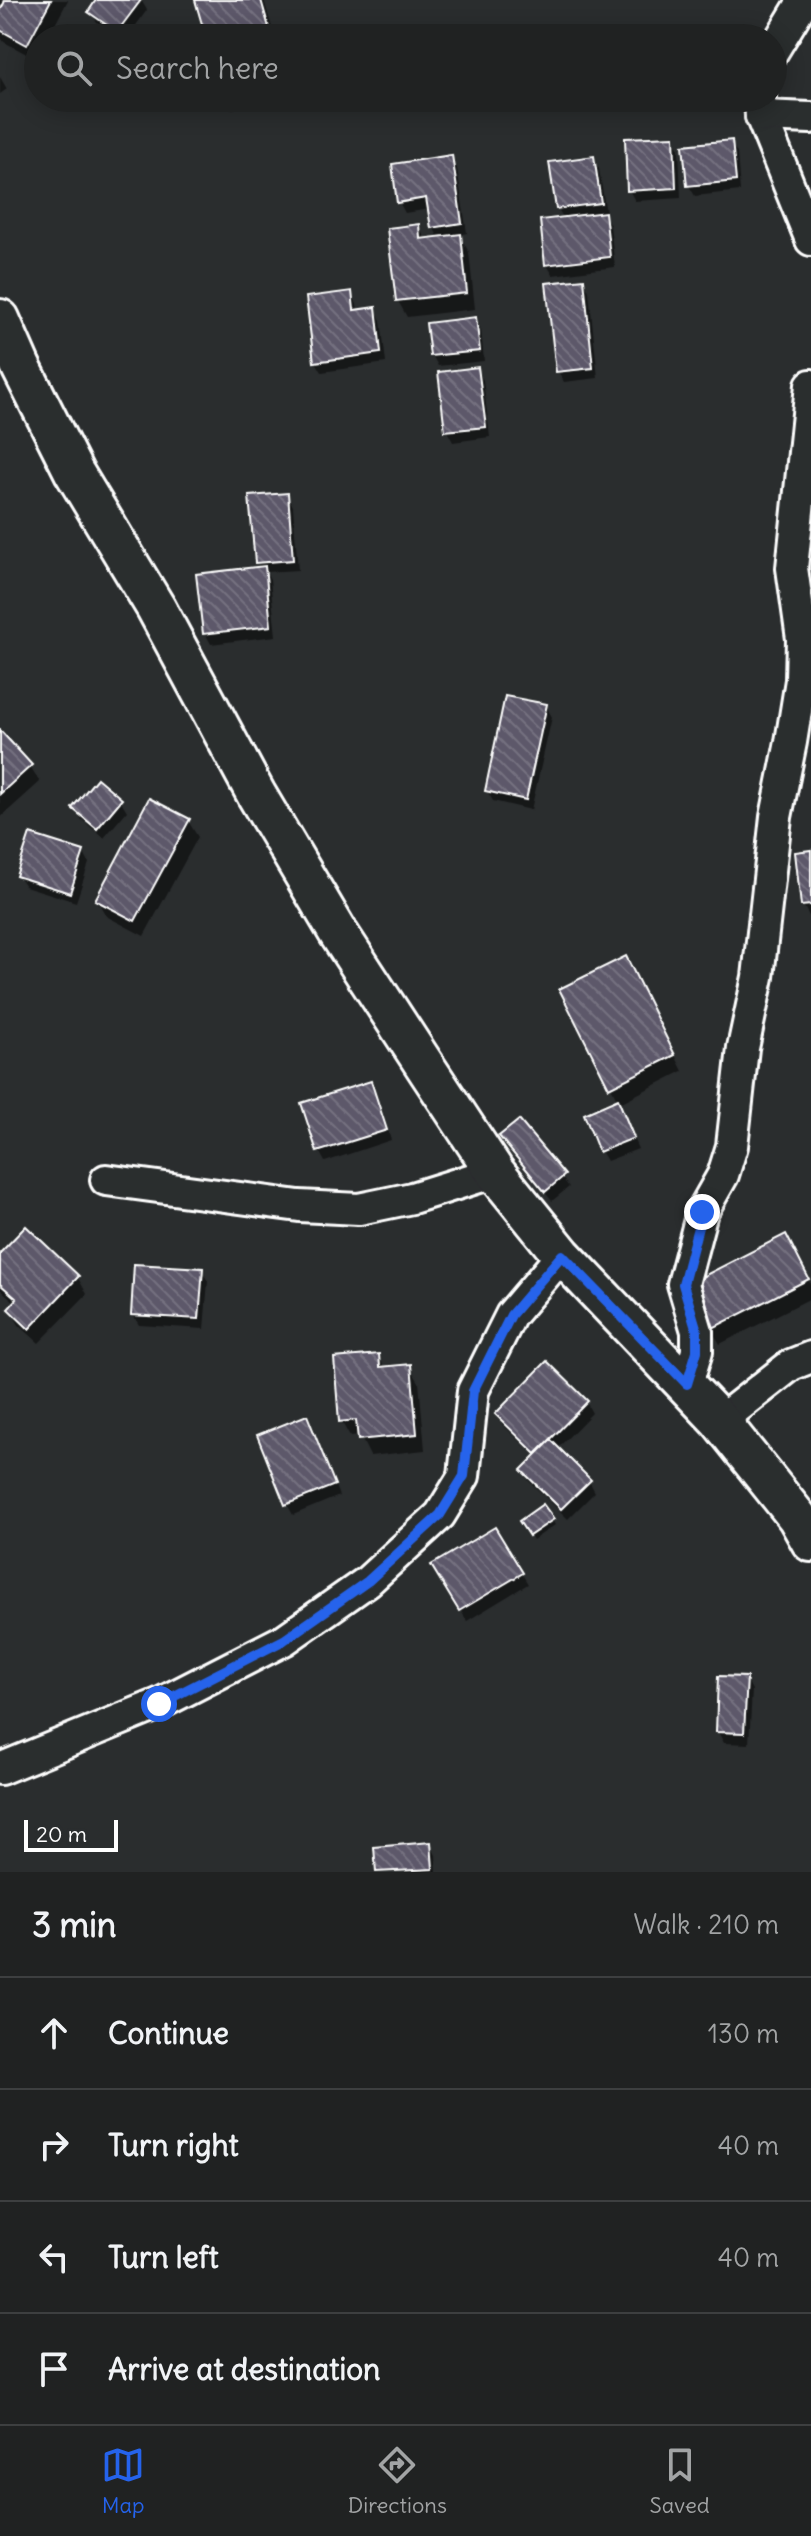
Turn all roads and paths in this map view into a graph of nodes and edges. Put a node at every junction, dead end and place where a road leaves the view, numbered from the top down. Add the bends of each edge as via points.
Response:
1 (804, 0) edge
2 (787, 28) edge
3 (762, 112) edge
4 (783, 112) edge
5 (811, 118) edge
6 (811, 240) edge
7 (0, 319) edge
8 (811, 385) edge
9 (495, 1172) junction
10 (106, 1180) dead end
11 (562, 1255) junction
12 (811, 1357) edge
13 (687, 1384) junction
14 (720, 1421) junction
15 (811, 1542) edge
16 (0, 1769) edge

1 - 2 street
3 - 6 street
4 - 5 street
7 - 9 street via 74,472 156,608 256,794 339,934
8 - 13 street via 792,568 802,639 801,680 776,817 732,1146 702,1212 683,1284 697,1331
9 - 10 street via 359,1209
9 - 11 street
11 - 13 street
11 - 16 street via 511,1315 473,1391 464,1476 440,1515 399,1553 284,1640 159,1704
12 - 14 street via 791,1365
13 - 14 street
14 - 15 street

